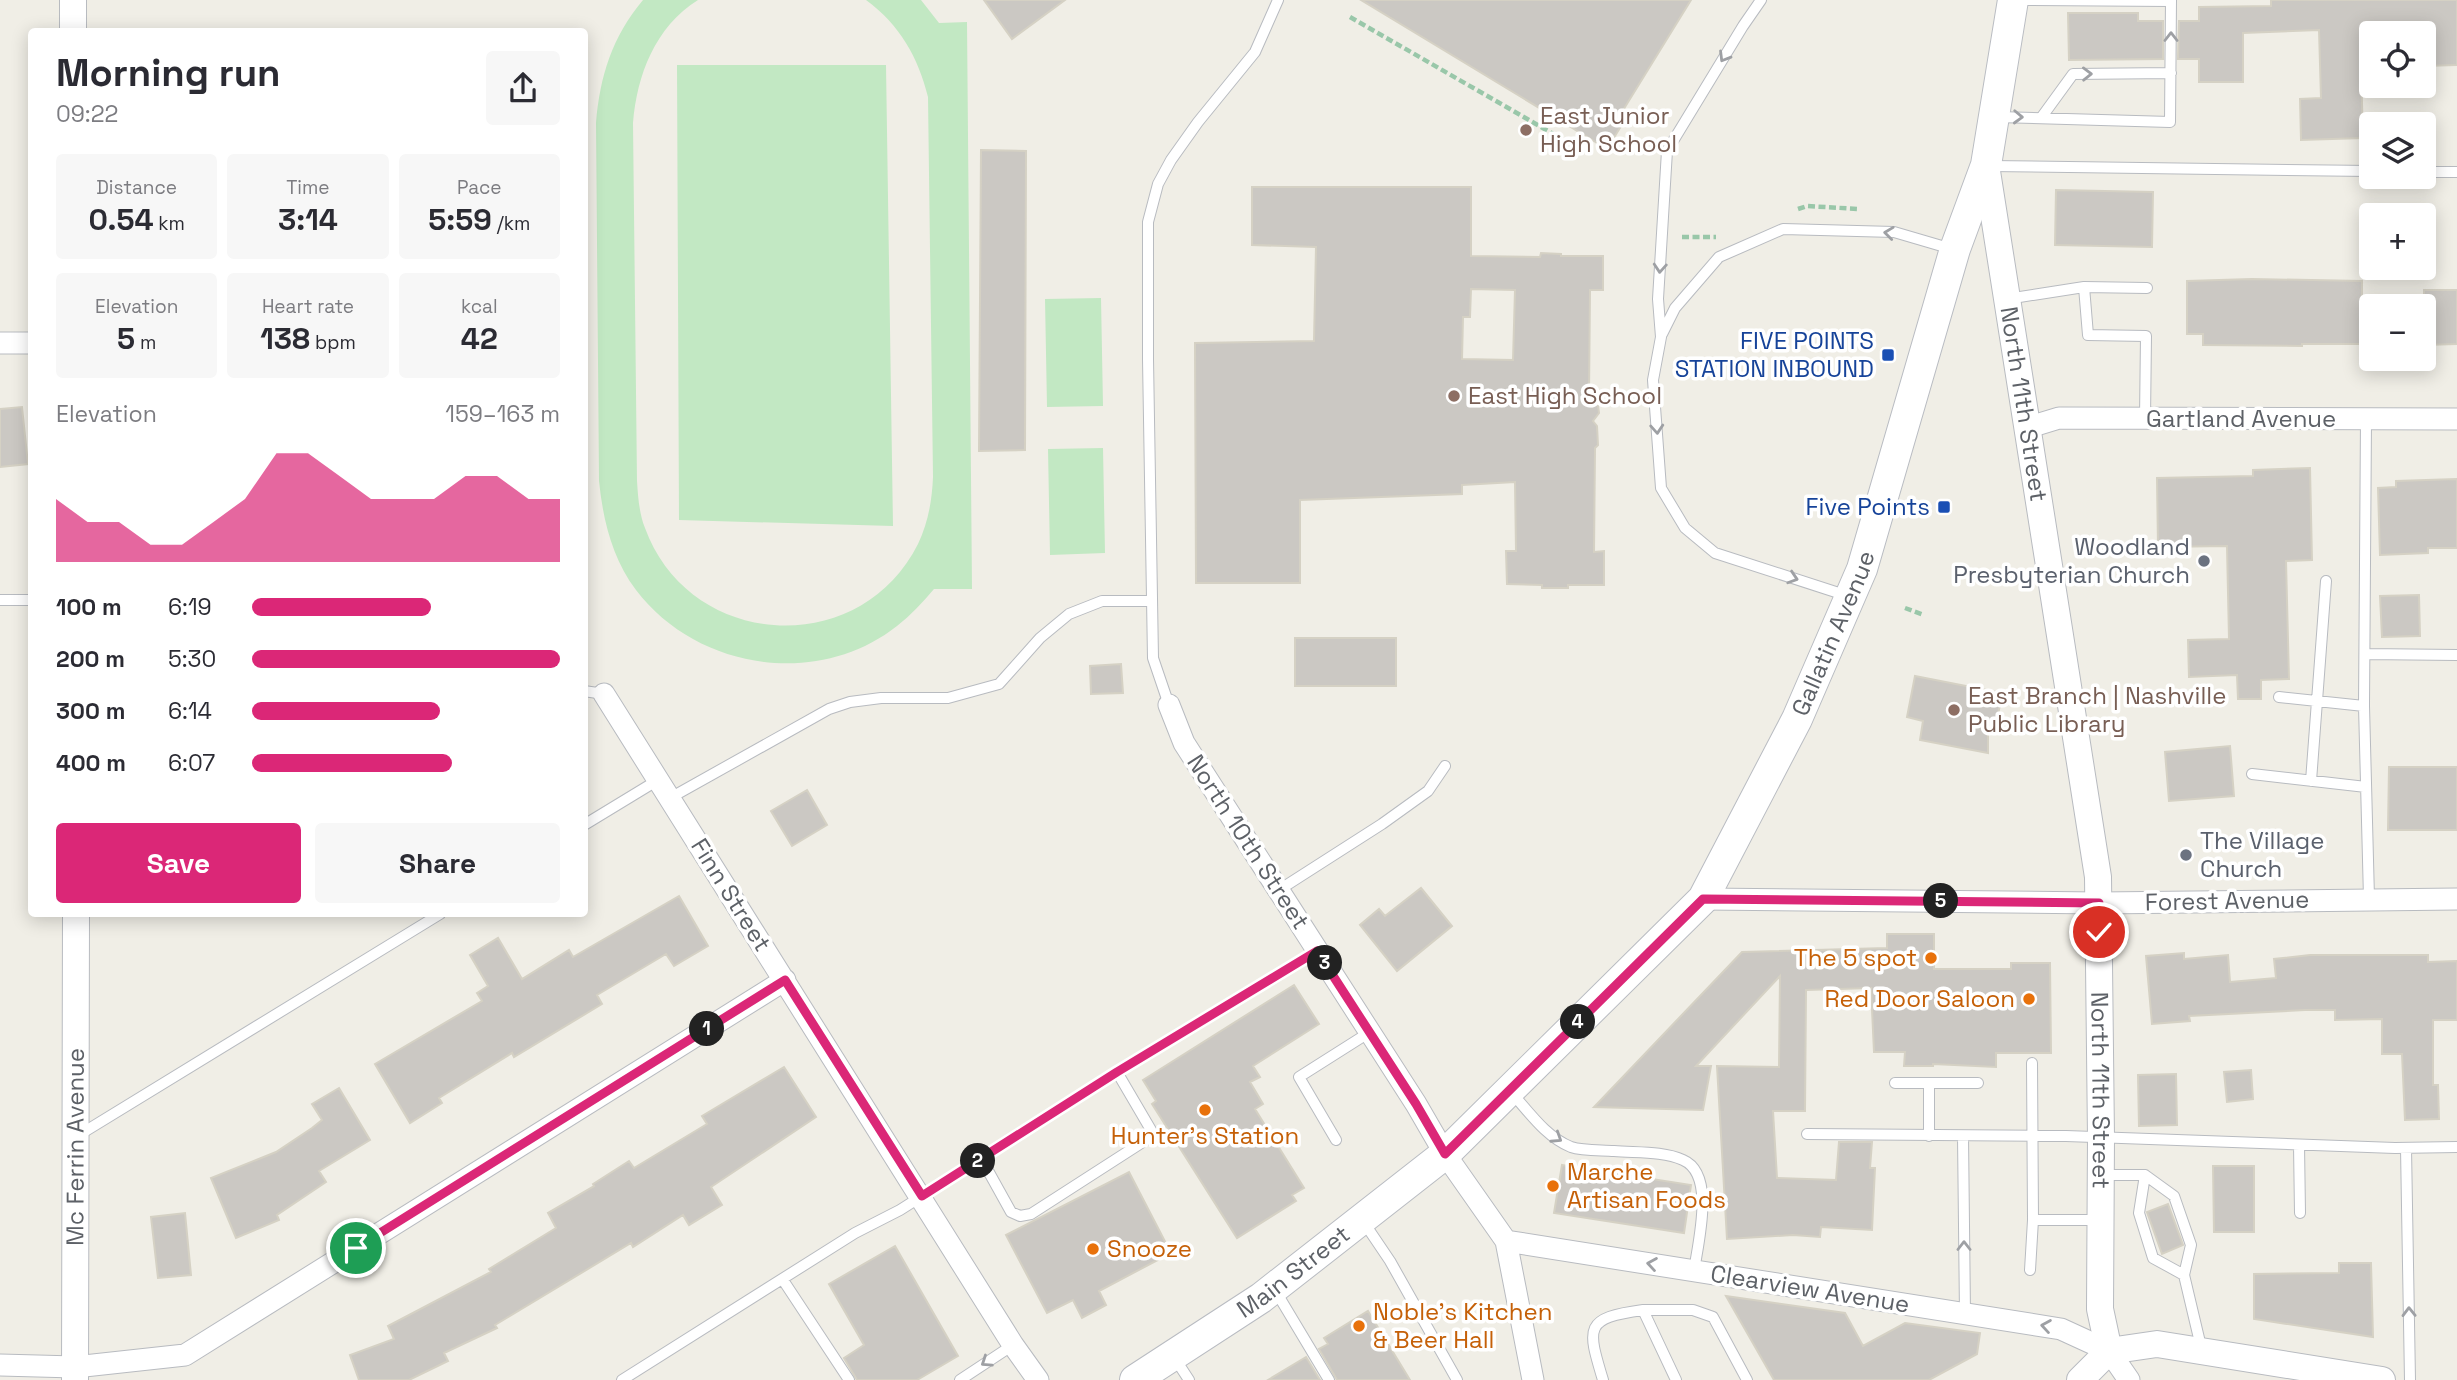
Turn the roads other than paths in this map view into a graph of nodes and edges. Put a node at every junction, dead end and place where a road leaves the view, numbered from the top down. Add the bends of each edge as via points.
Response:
1 (73, 0) edge
2 (1278, 0) edge
3 (1761, 0) edge
4 (2013, 0) edge
5 (2171, 0) edge
6 (73, 28) edge
7 (2171, 73) junction
8 (1995, 117) junction
9 (2041, 118) junction
10 (1986, 166) junction
11 (2359, 171) edge
12 (2436, 172) edge
13 (2457, 172) edge
14 (1955, 249) junction
15 (2084, 287) junction
16 (2147, 288) dead end
17 (2007, 299) junction
18 (1661, 337) junction
19 (0, 343) edge
20 (28, 343) edge
21 (2144, 418) junction
22 (2457, 419) edge
23 (2366, 420) junction
24 (2026, 428) junction
25 (2326, 581) dead end
26 (1850, 597) junction
27 (0, 600) edge
28 (28, 600) edge
29 (1152, 601) junction
30 (2365, 654) junction
31 (2457, 655) edge
32 (594, 692) edge
33 (2279, 696) dead end
34 (2317, 699) junction
35 (1169, 705) joint
36 (2364, 706) junction
37 (1445, 766) dead end
38 (2252, 774) dead end
39 (658, 779) junction
40 (2311, 780) junction
41 (2366, 787) junction
42 (670, 798) junction
43 (588, 823) edge
44 (1279, 890) junction
45 (2369, 898) junction
46 (1703, 899) junction
47 (2457, 899) edge
48 (2099, 903) junction
49 (76, 917) edge
50 (435, 917) edge
51 (1317, 951) junction
52 (785, 980) junction
53 (1370, 1032) junction
54 (2032, 1063) dead end
55 (1117, 1072) junction
56 (1895, 1083) dead end
57 (1929, 1083) junction
58 (1978, 1083) dead end
59 (1510, 1090) junction
60 (1807, 1134) dead end
61 (77, 1136) junction
62 (1929, 1136) junction
63 (1963, 1136) junction
64 (2032, 1137) junction
65 (2101, 1138) junction
66 (1336, 1140) dead end
67 (2299, 1145) junction
68 (2457, 1147) edge
69 (2406, 1148) junction
70 (1445, 1154) junction
71 (981, 1158) junction
72 (2101, 1175) junction
73 (2145, 1175) junction
74 (922, 1196) junction
75 (2300, 1213) dead end
76 (1362, 1219) junction
77 (2033, 1220) junction
78 (2101, 1220) junction
79 (1506, 1241) junction
80 (2030, 1270) dead end
81 (1694, 1271) junction
82 (2184, 1275) junction
83 (783, 1280) junction
84 (1273, 1288) junction
85 (1643, 1310) junction
86 (1965, 1314) junction
87 (1013, 1345) junction
88 (2109, 1351) junction
89 (2202, 1351) junction
90 (1173, 1355) junction
91 (0, 1365) edge
92 (75, 1373) edge
93 (2286, 1373) edge
94 (2371, 1379) edge
95 (622, 1380) edge
96 (849, 1380) edge
97 (960, 1380) edge
98 (1038, 1380) edge
99 (1135, 1380) edge
100 (1189, 1380) edge
101 (1329, 1380) edge
102 (1457, 1380) edge
103 (1533, 1380) edge
104 (1603, 1380) edge
105 (1676, 1380) edge
106 (1747, 1380) edge
107 (2080, 1380) edge
108 (2129, 1380) edge
109 (2410, 1380) edge

1 - 6 street
2 - 29 lane via 1255,52 1171,160 1157,184 1148,222
3 -> 18 lane via 1667,151 1658,299
4 - 5 lane
4 - 8 main road, Gallatin Avenue
7 -> 5 lane
9 -> 7 lane via 2073,74
7 - 9 lane via 2170,122
8 -> 9 lane
8 - 10 main road, Gallatin Avenue
10 - 11 lane
10 - 14 main road, Gallatin Avenue
10 - 17 street, North 11th Street
12 - 13 lane
14 -> 18 lane via 1894,232 1783,229 1719,257 1675,308
14 - 26 main road, Gallatin Avenue
15 - 16 lane
15 - 17 lane
15 - 21 lane via 2088,335 2146,336
17 - 24 street, North 11th Street
18 -> 26 lane via 1653,380 1661,488 1685,528 1715,554
19 - 20 street
21 - 23 street, Gartland Avenue
21 - 24 street, Gartland Avenue via 2059,418
22 - 23 street, Gartland Avenue
23 - 30 lane
24 - 48 street, North 11th Street
25 - 34 lane
26 - 46 main road, Gallatin Avenue via 1797,719
27 - 28 lane
29 - 35 lane via 1153,658
29 - 42 lane via 1101,601 1069,614 1040,638 999,684 948,698 881,698 829,709
30 - 31 lane
30 - 36 lane
32 - 39 street, Finn Street
33 - 34 lane
34 - 36 lane
34 - 40 lane
35 - 44 street, North 10th Street via 1184,743
36 - 41 lane
37 - 44 lane via 1428,791
38 - 40 lane
39 - 42 street, Finn Street
39 - 43 lane
40 - 41 lane
41 - 45 lane
42 - 52 street, Finn Street
44 - 51 street, North 10th Street
45 - 47 street, Forest Avenue
45 - 48 street, Forest Avenue
46 - 48 street, Forest Avenue
46 - 59 main road, Gallatin Avenue
48 - 65 street, North 11th Street
49 - 61 street, Mc Ferrin Avenue
50 - 61 lane
51 - 53 street, North 10th Street
51 - 55 lane
52 - 74 street, Finn Street
52 - 92 street via 185,1355
53 - 66 lane via 1300,1077
53 - 70 street, North 10th Street
54 - 64 lane
55 - 71 lane
55 - 71 lane via 1152,1130 1149,1138 1031,1214 1011,1212
56 - 57 lane
57 - 58 lane
57 - 62 lane
59 - 70 main road, Gallatin Avenue
59 -> 81 lane via 1551,1136 1573,1148 1663,1155 1684,1160 1698,1170 1702,1184
60 - 62 lane
61 - 92 street, Mc Ferrin Avenue
62 - 63 lane
63 - 64 lane
86 -> 63 lane
64 - 65 lane
64 - 77 lane
65 - 67 lane
65 - 72 street, North 11th Street
67 - 69 lane
67 - 75 lane
68 - 69 lane
109 -> 69 lane
70 - 76 main road, Main Street
70 - 79 street, North 10th Street
71 - 74 lane
72 - 73 lane
72 - 78 street, North 11th Street
73 - 82 lane via 2174,1196 2191,1245
73 - 82 lane via 2139,1213 2153,1258
74 - 83 lane
74 - 87 street, Finn Street
76 - 84 main road, Main Street
76 - 102 lane
77 - 78 lane
77 - 80 lane
78 - 88 street, North 11th Street via 2100,1309
81 -> 79 street, Clearview Avenue
79 - 103 street
81 - 86 street, Clearview Avenue
82 - 89 lane
83 - 95 lane
83 - 96 lane
84 - 90 main road, Main Street
84 - 101 lane
85 - 104 lane via 1604,1317 1597,1324 1594,1345
85 - 105 lane
85 - 106 lane via 1693,1310 1713,1317
88 -> 86 street, Clearview Avenue via 2061,1329
87 -> 97 lane
87 - 98 street, Finn Street
88 - 89 street via 2157,1344
88 - 107 street
88 - 108 street
89 - 93 street
90 - 99 main road, Main Street
90 - 100 lane
91 - 92 street
93 - 94 street

